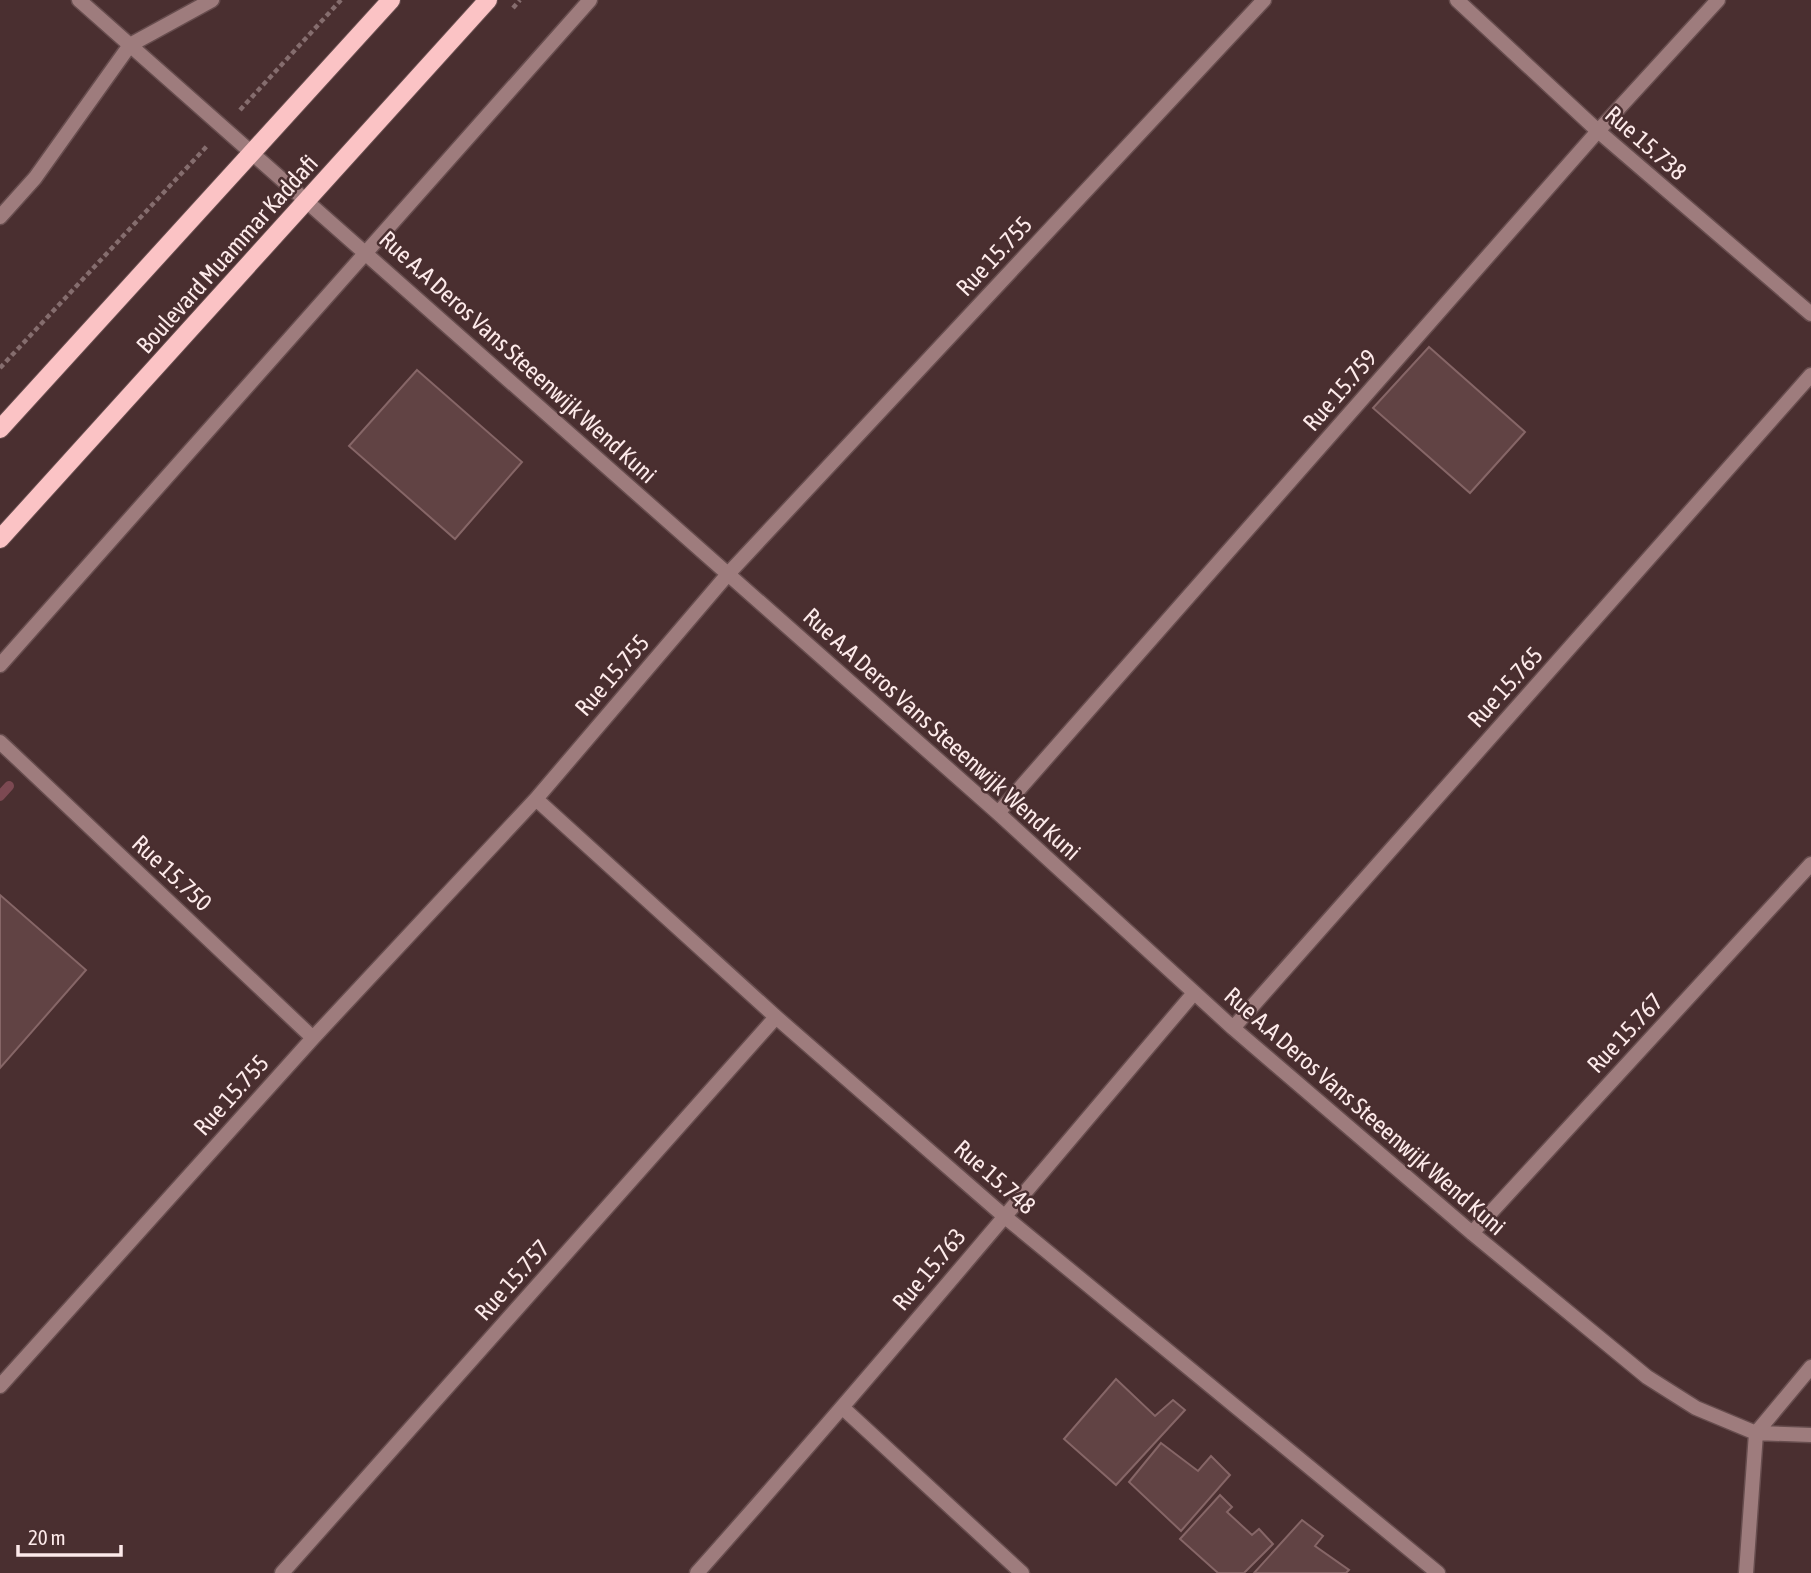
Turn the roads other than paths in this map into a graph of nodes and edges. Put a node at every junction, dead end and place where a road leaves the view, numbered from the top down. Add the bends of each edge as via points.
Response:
1 (79, 0) edge
2 (212, 0) edge
3 (391, 0) edge
4 (488, 0) edge
5 (590, 0) edge
6 (1264, 0) edge
7 (1457, 0) edge
8 (1717, 0) edge
9 (130, 45) junction
10 (1598, 131) junction
11 (253, 153) junction
12 (308, 202) junction
13 (0, 217) edge
14 (367, 254) junction
15 (1811, 314) edge
16 (1811, 375) edge
17 (0, 429) edge
18 (0, 539) edge
19 (728, 574) junction
20 (0, 665) edge
21 (0, 742) edge
22 (536, 799) junction
23 (998, 813) junction
24 (1811, 864) edge
25 (1194, 993) junction
26 (776, 1017) junction
27 (1233, 1028) junction
28 (313, 1038) junction
29 (1004, 1216) junction
30 (1472, 1233) junction
31 (1811, 1367) edge
32 (0, 1386) edge
33 (843, 1408) junction
34 (1756, 1433) junction
35 (1811, 1435) edge
36 (282, 1573) edge
37 (697, 1573) edge
38 (1022, 1573) edge
39 (1438, 1573) edge
40 (1746, 1573) edge

1 - 9 street, Rue A.A Deros Vans Steeenwijk Wend Kuni
2 - 9 street
3 - 11 main road, Boulevard Muammar Kaddafi
4 - 12 main road, Boulevard Muammar Kaddafi
5 - 14 street
6 - 19 street, Rue 15.755
7 - 10 street, Rue 15.738
8 - 10 street, Rue 15.759
9 - 11 street, Rue A.A Deros Vans Steeenwijk Wend Kuni
9 - 13 street via 35,178
10 - 15 street, Rue 15.738
10 - 23 street, Rue 15.759
11 - 12 street, Rue A.A Deros Vans Steeenwijk Wend Kuni
11 - 17 main road, Boulevard Muammar Kaddafi
12 - 14 street, Rue A.A Deros Vans Steeenwijk Wend Kuni
12 - 18 main road, Boulevard Muammar Kaddafi
14 - 19 street, Rue A.A Deros Vans Steeenwijk Wend Kuni
14 - 20 street
16 - 27 street, Rue 15.765
19 - 22 street, Rue 15.755
19 - 23 street, Rue A.A Deros Vans Steeenwijk Wend Kuni
21 - 28 street, Rue 15.750
22 - 26 street, Rue 15.748
22 - 28 street, Rue 15.755
23 - 25 street, Rue A.A Deros Vans Steeenwijk Wend Kuni
24 - 30 street, Rue 15.767
25 - 27 street, Rue A.A Deros Vans Steeenwijk Wend Kuni
25 - 29 street, Rue 15.763
26 - 29 street, Rue 15.748
26 - 36 street, Rue 15.757
27 - 30 street, Rue A.A Deros Vans Steeenwijk Wend Kuni
28 - 32 street, Rue 15.755
29 - 33 street, Rue 15.763
29 - 39 street, Rue 15.748
30 - 34 street, Rue A.A Deros Vans Steeenwijk Wend Kuni via 1647,1377 1696,1408
31 - 34 street
33 - 37 street, Rue 15.763
33 - 38 street
34 - 35 street, Rue A.A Deros Vans Steeenwijk Wend Kuni
34 - 40 street

